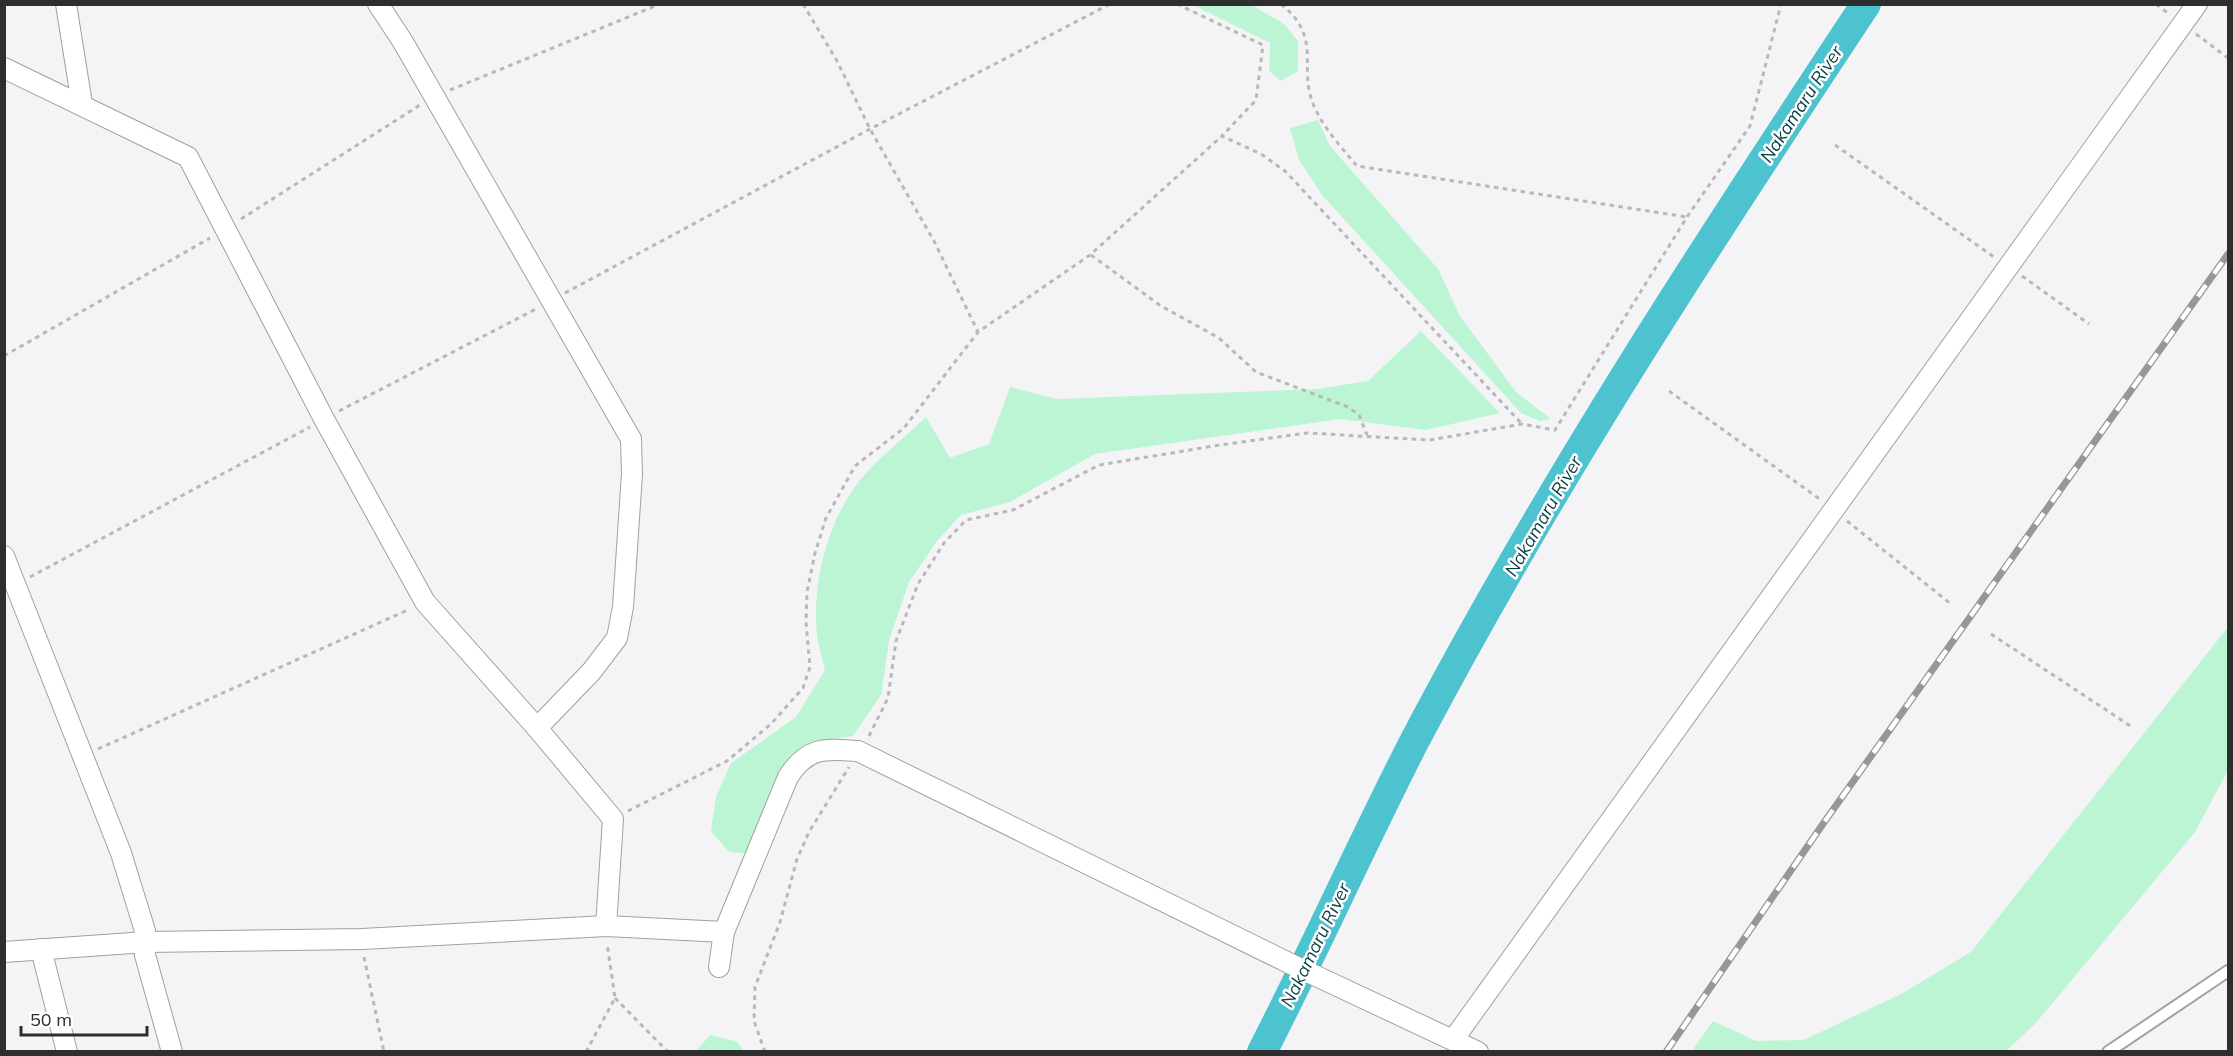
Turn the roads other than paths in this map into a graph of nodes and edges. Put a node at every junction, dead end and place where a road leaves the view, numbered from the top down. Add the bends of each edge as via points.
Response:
1 (66, 4) edge
2 (378, 4) edge
3 (2197, 4) edge
4 (4, 68) edge
5 (82, 104) junction
6 (4, 556) edge
7 (537, 728) junction
8 (606, 926) junction
9 (724, 932) junction
10 (146, 942) junction
11 (41, 949) junction
12 (4, 952) edge
13 (719, 967) dead end
14 (2229, 971) edge
15 (1453, 1040) junction
16 (67, 1052) edge
17 (172, 1052) edge
18 (1478, 1052) edge
19 (2108, 1052) edge

1 - 5 street
2 - 7 street via 631,439 623,607 617,638 591,672
3 - 15 street
4 - 5 street
5 - 7 street via 188,157 324,419 425,602
6 - 10 street via 121,853
7 - 8 street via 613,819
8 - 9 street
8 - 10 street via 362,939
9 - 13 street
9 - 15 street via 798,761 812,752 858,751
10 - 11 street
10 - 17 street via 145,955
11 - 12 street
11 - 16 street
14 - 19 lane
15 - 18 street

